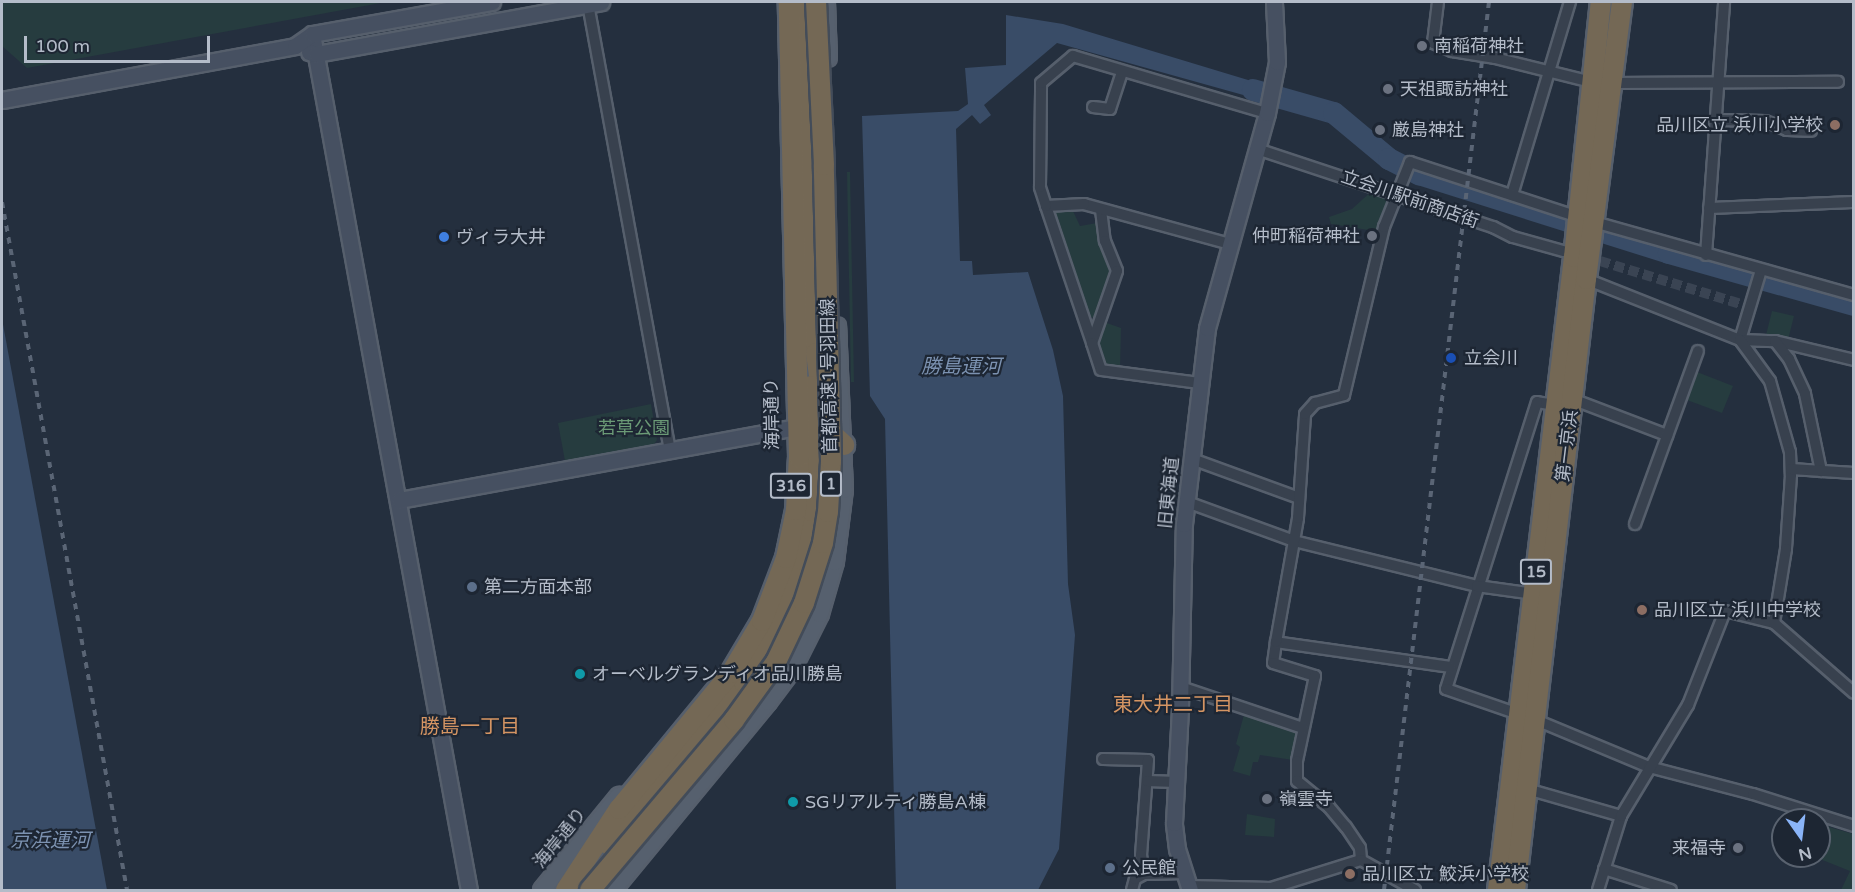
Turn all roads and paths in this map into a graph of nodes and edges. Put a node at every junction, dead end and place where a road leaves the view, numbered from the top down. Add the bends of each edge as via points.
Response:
1 (492, 2) edge
2 (780, 2) edge
3 (789, 2) edge
4 (804, 2) edge
5 (816, 2) edge
6 (826, 2) edge
7 (1274, 2) edge
8 (1438, 2) edge
9 (1570, 2) edge
10 (1601, 2) edge
11 (1622, 2) edge
12 (1724, 2) edge
13 (594, 3) edge
14 (312, 34) junction
15 (295, 46) junction
16 (316, 54) junction
17 (1122, 71) junction
18 (1548, 72) junction
19 (1838, 82) dead end
20 (1602, 83) junction
21 (1718, 83) junction
22 (2, 100) edge
23 (1093, 107) dead end
24 (1268, 110) junction
25 (1715, 120) junction
26 (1811, 131) dead end
27 (1257, 149) junction
28 (1396, 193) junction
29 (1512, 195) junction
30 (1854, 202) edge
31 (1046, 206) junction
32 (1709, 208) junction
33 (1101, 210) junction
34 (1582, 231) junction
35 (1230, 244) junction
36 (1706, 255) junction
37 (1760, 273) junction
38 (1586, 279) junction
39 (1854, 296) edge
40 (798, 308) junction
41 (1740, 340) junction
42 (1775, 341) junction
43 (1092, 343) junction
44 (1698, 351) dead end
45 (1854, 360) edge
46 (1200, 383) junction
47 (1564, 402) junction
48 (792, 428) junction
49 (1667, 435) junction
50 (844, 445) junction
51 (670, 452) junction
52 (1192, 459) junction
53 (1791, 469) junction
54 (1821, 471) junction
55 (1854, 474) edge
56 (1299, 498) junction
57 (399, 500) junction
58 (1187, 502) junction
59 (1635, 524) dead end
60 (1294, 541) junction
61 (1477, 586) junction
62 (1533, 594) junction
63 (1774, 623) junction
64 (1276, 642) junction
65 (1451, 667) junction
66 (1181, 687) junction
67 (1854, 693) edge
68 (1528, 717) junction
69 (1304, 728) junction
70 (1103, 759) dead end
71 (1649, 767) junction
72 (1147, 781) junction
73 (1177, 782) junction
74 (1527, 789) junction
75 (1621, 816) junction
76 (1854, 826) edge
77 (1361, 860) junction
78 (1604, 868) junction
79 (1144, 874) junction
80 (1188, 883) edge
81 (470, 889) edge
82 (542, 891) edge
83 (566, 891) edge
84 (590, 891) edge
85 (613, 891) edge
86 (1132, 891) edge
87 (1415, 891) edge
88 (1498, 891) edge
89 (1515, 891) edge
90 (1598, 891) edge
91 (1671, 891) edge

1 - 14 street
2 - 48 main road, 海岸通り / 316
3 - 40 highway, 首都高速1号羽田線 / 1
4 - 50 highway via 816,353 826,428
5 - 84 highway, 首都高速1号羽田線 / 1, bridge via 831,436 831,485 823,543 791,635 769,672 734,720
6 - 50 main road via 835,305
7 - 24 street, 旧東海道 via 1277,62
8 - 18 street via 1433,44
9 - 18 street
10 - 20 highway, 第一京浜 / 15
11 - 20 highway, 第一京浜 / 15
12 - 21 street
13 - 16 street
13 - 51 street
14 - 15 street
14 - 16 street
15 - 16 street
15 - 22 street
16 - 57 street
17 - 23 street via 1110,109
17 - 24 street
17 - 31 street via 1073,56 1041,83 1040,187
18 - 20 street
18 - 29 street
19 - 21 street
20 - 21 street
20 - 34 highway, 第一京浜 / 15
21 - 25 street
24 - 27 street, 旧東海道
25 - 26 street via 1765,121 1787,130
25 - 32 street
27 - 28 street, 立会川駅前商店街
27 - 35 street, 旧東海道
28 - 29 street via 1410,162
28 - 34 street, 立会川駅前商店街 via 1513,237
28 - 56 street via 1360,319 1344,395 1315,403 1305,414
29 - 34 street
30 - 32 street
31 - 33 street via 1084,204
31 - 43 street
32 - 36 street
33 - 35 street
33 - 43 street via 1105,241 1117,271
34 - 36 street
34 - 38 highway, 第一京浜 / 15
34 - 47 highway, 第一京浜 / 15
35 - 46 street, 旧東海道 via 1207,328
36 - 37 street
37 - 39 street
37 - 41 street
38 - 41 street
38 - 47 highway, 第一京浜 / 15
40 - 83 highway, 首都高速1号羽田線 / 1 via 798,486 792,533 775,592 731,673 620,809
40 - 83 highway via 811,391 814,486 802,560 787,605 744,683
41 - 42 street
41 - 53 street via 1770,381
42 - 45 street
42 - 54 street via 1789,359 1805,394
43 - 46 street via 1101,370
44 - 49 street
46 - 52 street, 旧東海道
47 - 49 street
47 - 61 street via 1537,402
47 - 62 highway, 第一京浜 / 15
47 - 68 highway, 第一京浜 / 15
48 - 51 street
48 - 82 main road, 海岸通り / 316 via 786,527 765,596 740,643
49 - 59 street
50 - 85 main road via 842,525 835,562 820,614 805,646 768,702
51 - 57 street
52 - 56 street
52 - 58 street, 旧東海道
53 - 54 street
53 - 63 street via 1786,549
54 - 55 street
56 - 60 street
57 - 81 street
58 - 60 street
58 - 66 street, 旧東海道
60 - 61 street
60 - 64 street
61 - 62 street
61 - 65 street
62 - 68 highway, 第一京浜 / 15
63 - 67 street
63 - 71 street via 1725,611 1688,705
64 - 65 street
64 - 69 street via 1273,663 1315,676
65 - 68 street via 1446,689
66 - 69 street
66 - 73 street, 旧東海道
68 - 71 street
68 - 74 highway, 第一京浜 / 15
68 - 88 highway, 第一京浜 / 15
69 - 77 street via 1297,781 1346,827 1360,848
70 - 72 street via 1148,760
71 - 75 street
71 - 76 street
72 - 73 street
72 - 79 street via 1141,855
73 - 80 street, 旧東海道 via 1174,823
74 - 75 street
74 - 89 highway, 第一京浜 / 15
75 - 78 street
77 - 80 street via 1271,888
77 - 87 street
78 - 90 street
78 - 91 street
79 - 80 street
79 - 86 street via 1135,879

